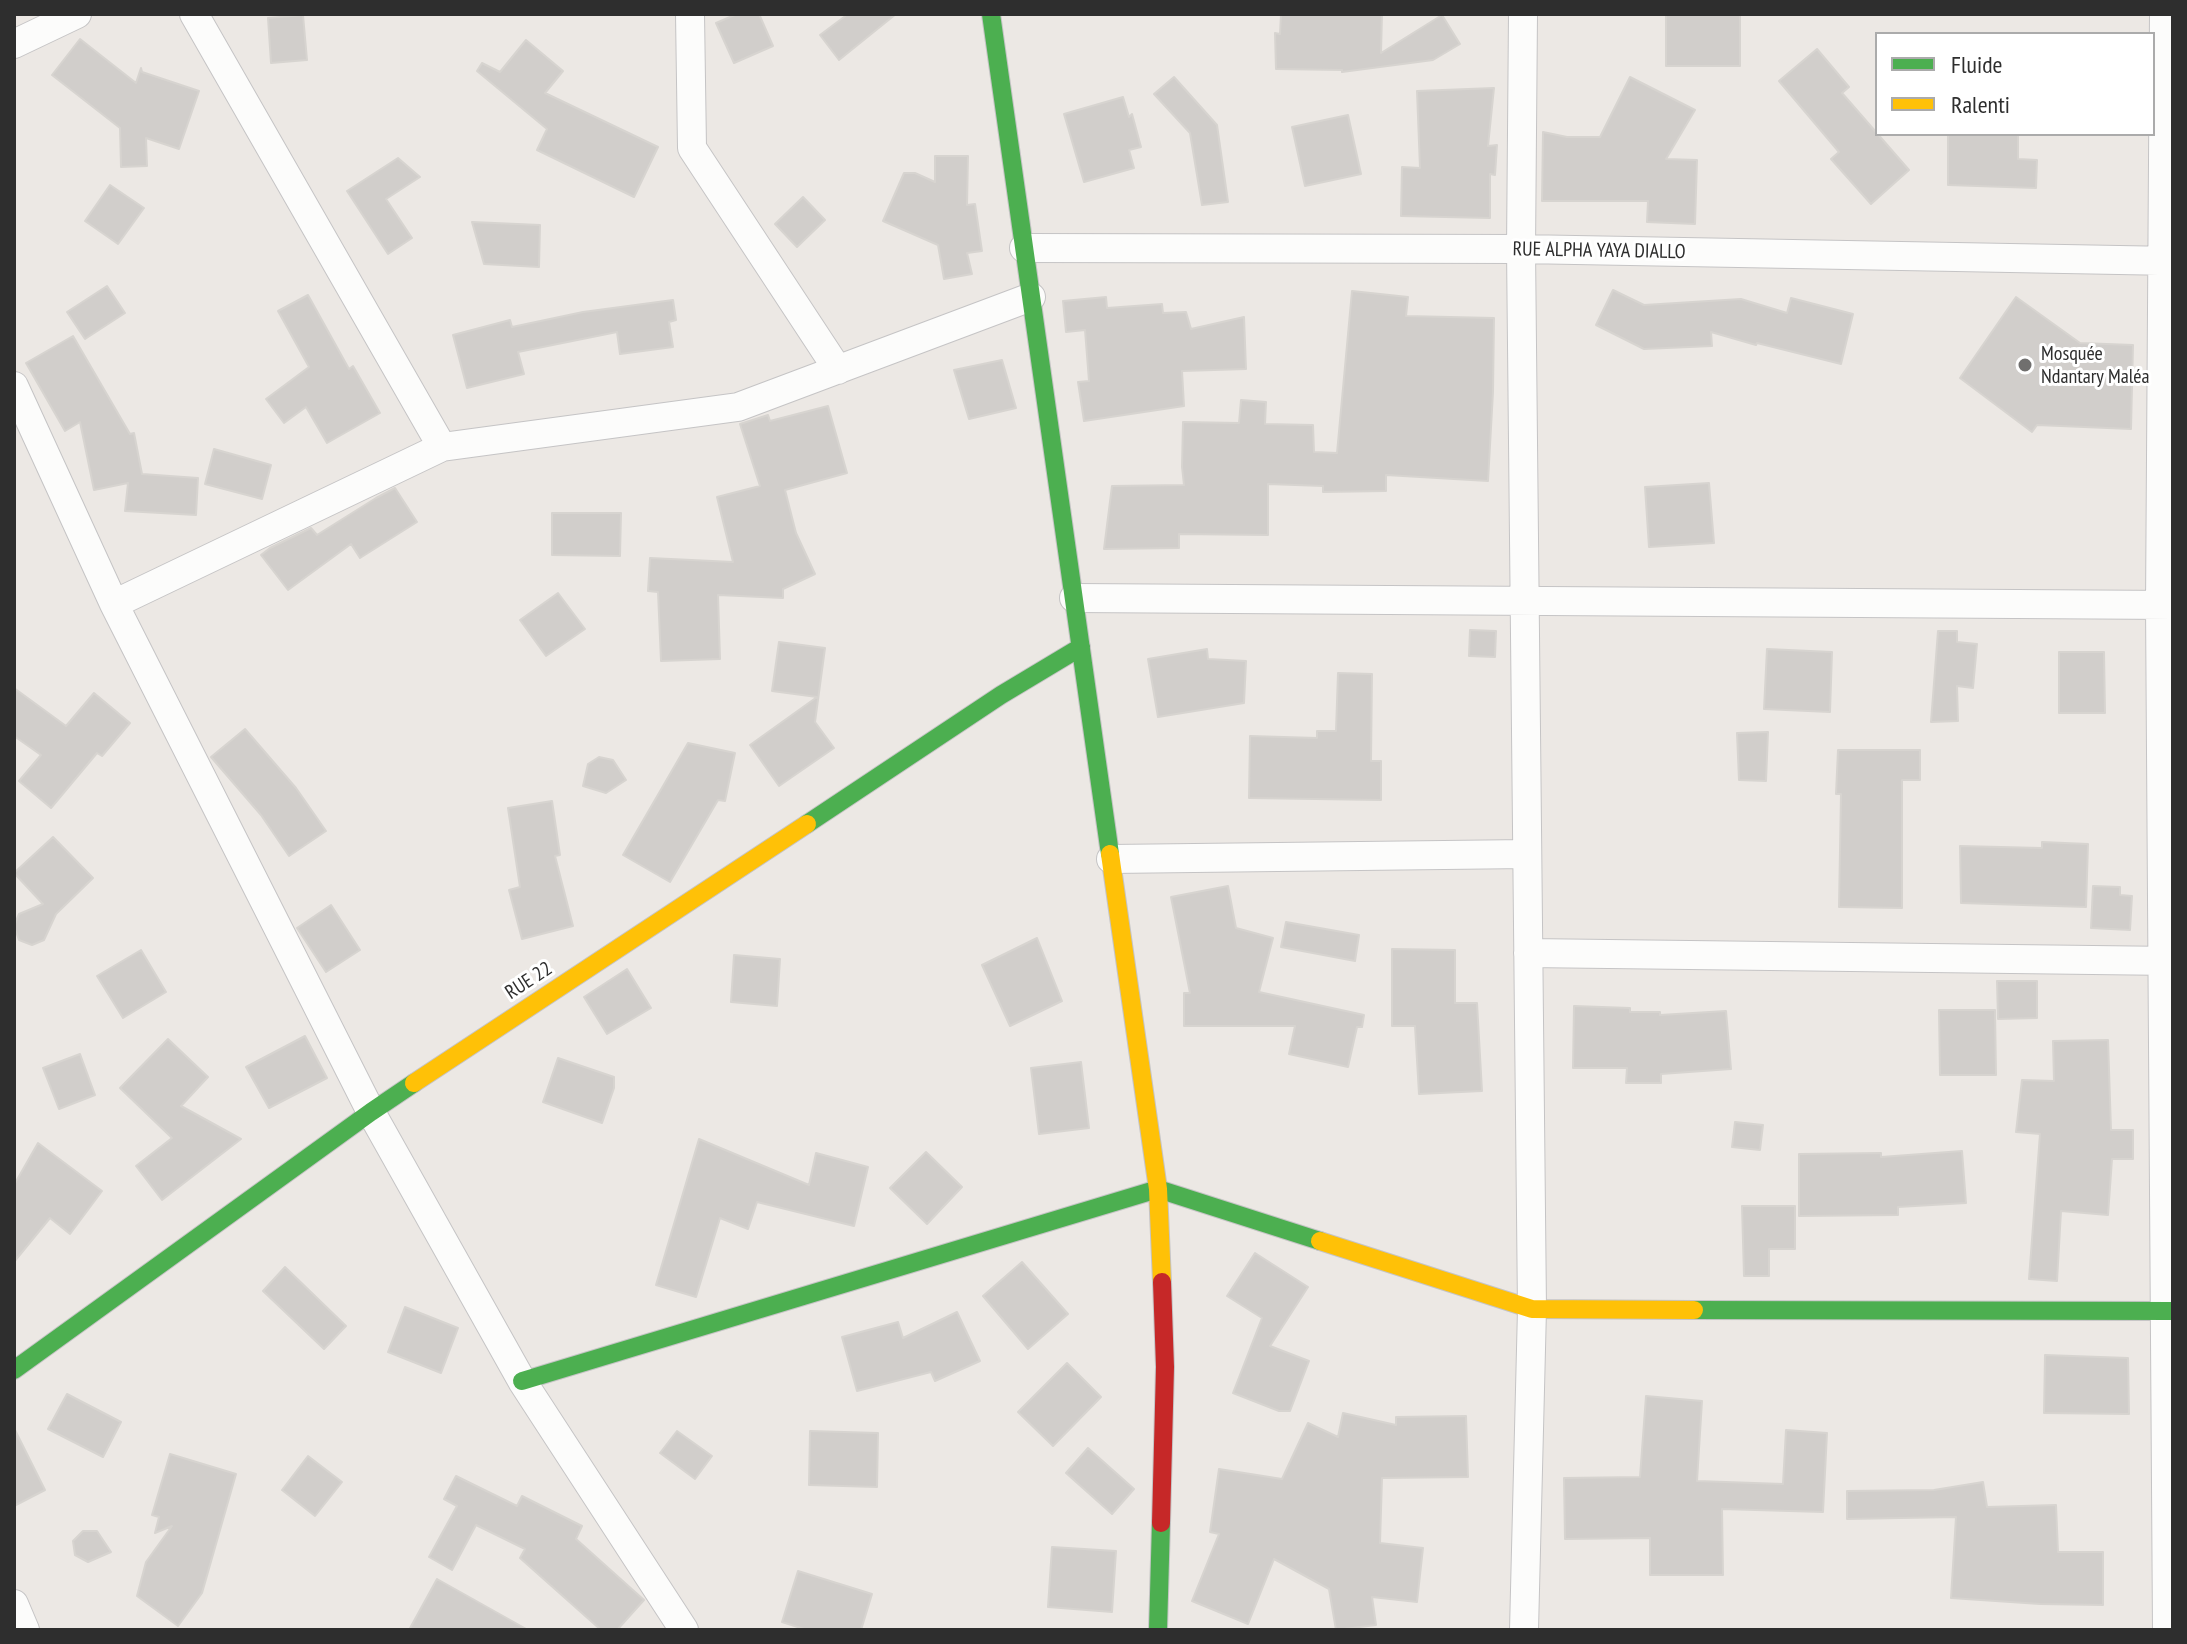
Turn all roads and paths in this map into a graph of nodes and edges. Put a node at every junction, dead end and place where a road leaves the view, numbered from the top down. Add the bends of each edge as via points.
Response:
1 (77, 14) edge
2 (194, 14) edge
3 (690, 14) edge
4 (991, 14) edge
5 (1523, 14) edge
6 (2164, 14) edge
7 (14, 44) edge
8 (1024, 248) junction
9 (1521, 249) junction
10 (2168, 261) edge
11 (1031, 297) junction
12 (838, 370) junction
13 (14, 386) edge
14 (442, 447) junction
15 (1074, 598) junction
16 (1524, 602) junction
17 (114, 604) junction
18 (2167, 605) edge
19 (1081, 647) junction
20 (1527, 854) junction
21 (1111, 859) junction
22 (1528, 953) junction
23 (2168, 961) edge
24 (371, 1112) junction
25 (1158, 1189) junction
26 (1532, 1309) junction
27 (2169, 1311) edge
28 (14, 1370) edge
29 (522, 1381) junction
30 (14, 1604) edge
31 (25, 1630) edge
32 (684, 1630) edge
33 (1158, 1630) edge
34 (1524, 1630) edge
35 (2167, 1630) edge

1 - 7 street
2 - 14 street
3 - 12 street via 692,148
4 - 8 street
5 - 9 street
6 - 10 street
8 - 9 street, RUE ALPHA YAYA DIALLO
8 - 11 street
9 - 10 street, RUE ALPHA YAYA DIALLO
9 - 16 street
10 - 18 street
11 - 12 street
11 - 15 street
12 - 14 street via 738,407
13 - 17 street
14 - 17 street
15 - 16 street
15 - 19 street
16 - 18 street
16 - 20 street
17 - 24 street
18 - 23 street
19 - 21 street
19 - 24 street, RUE 22
20 - 21 street
20 - 22 street
21 - 25 street
22 - 23 street
22 - 26 street
23 - 27 street
24 - 28 street, RUE 22
24 - 29 street
25 - 26 street
25 - 29 street
25 - 33 street via 1165,1367
26 - 27 street
26 - 34 street
27 - 35 street
29 - 32 street
30 - 31 street

